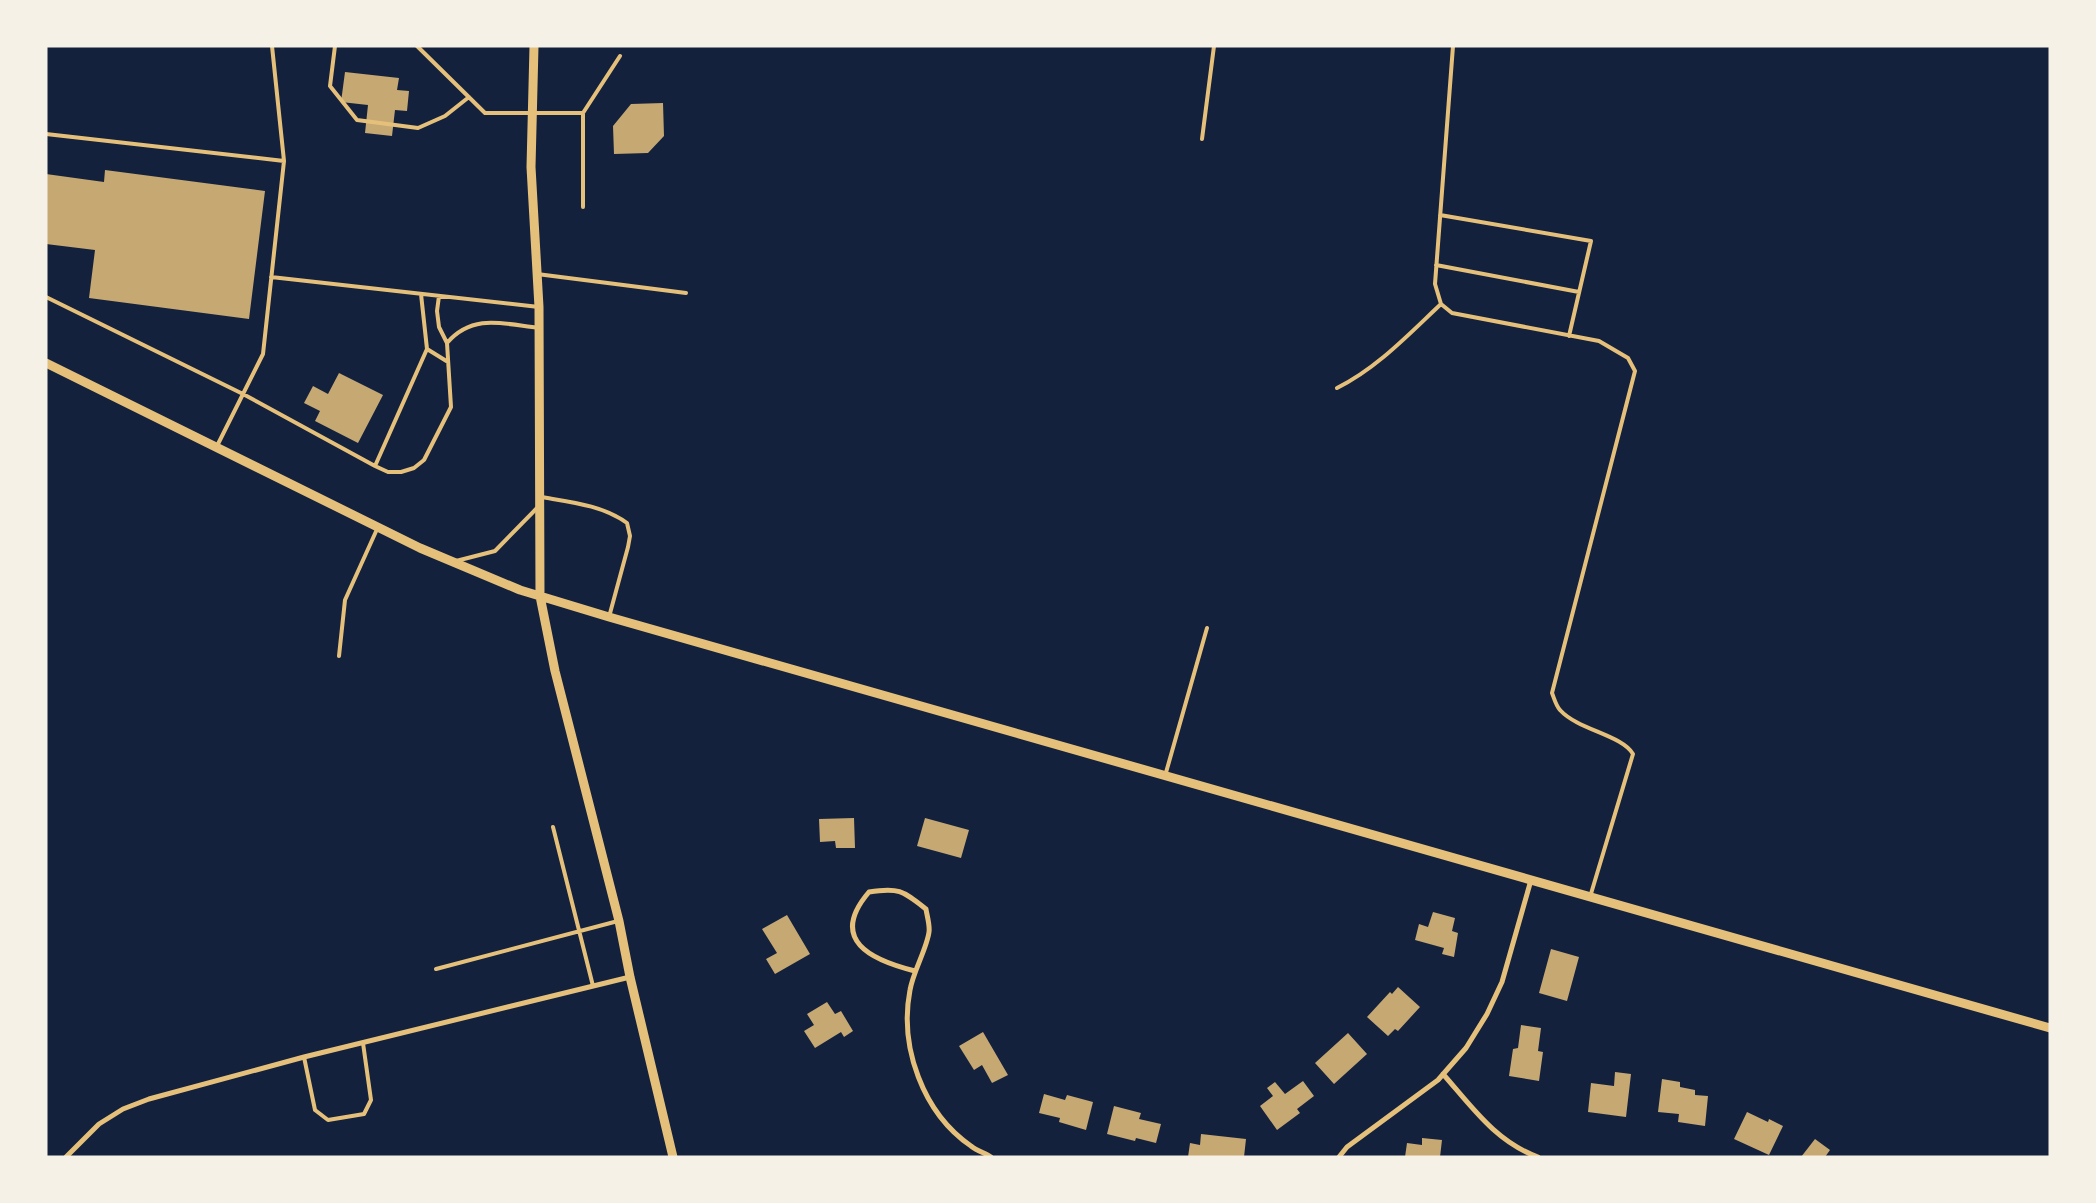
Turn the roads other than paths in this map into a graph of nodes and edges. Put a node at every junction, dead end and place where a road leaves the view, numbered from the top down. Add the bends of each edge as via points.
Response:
1 (272, 46) edge
2 (335, 46) edge
3 (417, 46) edge
4 (534, 46) edge
5 (1214, 46) edge
6 (1453, 46) edge
7 (620, 56) dead end
8 (469, 97) junction
9 (583, 112) junction
10 (533, 113) junction
11 (46, 134) edge
12 (1202, 139) dead end
13 (284, 161) junction
14 (583, 207) dead end
15 (1440, 214) junction
16 (1436, 265) junction
17 (537, 274) junction
18 (271, 277) junction
19 (1579, 292) junction
20 (686, 293) dead end
21 (421, 294) junction
22 (46, 296) edge
23 (439, 296) junction
24 (1441, 304) junction
25 (539, 307) junction
26 (539, 328) junction
27 (1569, 336) junction
28 (446, 343) junction
29 (427, 349) junction
30 (448, 362) junction
31 (46, 363) edge
32 (1337, 388) dead end
33 (242, 394) junction
34 (216, 448) junction
35 (375, 466) junction
36 (539, 497) junction
37 (539, 507) junction
38 (378, 528) junction
39 (453, 562) junction
40 (540, 596) junction
41 (609, 617) junction
42 (1207, 628) dead end
43 (339, 656) dead end
44 (1165, 776) junction
45 (552, 827) dead end
46 (1530, 880) junction
47 (1590, 897) junction
48 (619, 921) junction
49 (579, 932) junction
50 (436, 969) dead end
51 (915, 971) junction
52 (630, 977) junction
53 (592, 986) junction
54 (2050, 1028) edge
55 (363, 1043) junction
56 (304, 1057) junction
57 (1443, 1074) junction
58 (66, 1157) edge
59 (673, 1157) edge
60 (991, 1157) edge
61 (1339, 1157) edge
62 (1538, 1157) edge

1 - 13 lane
2 - 8 lane via 330,86 357,120 418,128 446,116
3 - 8 lane
4 - 10 street
5 - 12 lane
6 - 15 lane
7 - 9 lane
8 - 10 lane via 485,113
9 - 10 lane
9 - 14 lane
10 - 17 street via 531,167
11 - 13 lane
13 - 18 lane
15 - 16 lane
15 - 19 lane via 1591,241
16 - 19 lane
16 - 24 lane via 1435,284
17 - 20 lane
17 - 25 street
18 - 21 lane
18 - 33 lane via 263,354
19 - 27 lane
21 - 23 lane
21 - 29 lane
22 - 33 lane
23 - 25 lane
23 - 28 lane via 439,328
24 - 27 lane via 1452,313
24 - 32 lane via 1391,352 1359,377
25 - 26 street
26 - 28 lane via 477,323 465,327
26 - 36 street
27 - 47 lane via 1599,341 1628,358 1635,371 1552,693 1559,709 1577,724 1630,748 1633,754
28 - 30 lane
29 - 30 lane
29 - 35 lane
30 - 35 lane via 451,407 424,460 401,472 388,472
31 - 34 street
33 - 34 lane
33 - 35 lane
34 - 38 street
36 - 37 street
36 - 41 lane via 586,505 627,523 628,547
37 - 39 lane via 495,551
37 - 40 street
38 - 39 street
38 - 43 lane via 345,600
39 - 40 street
40 - 41 street
40 - 48 street via 555,671
41 - 44 street
42 - 44 lane
44 - 46 street
45 - 49 lane
46 - 47 street
46 - 57 street via 1495,998 1466,1048
47 - 54 street
48 - 49 lane
48 - 52 street
49 - 50 lane
49 - 53 lane
51 - 51 street via 929,932 926,909 907,894 892,888 869,892 858,905 853,920 856,942 887,964
51 - 60 street via 907,1009 907,1030 916,1071 937,1112 971,1146
52 - 53 street
52 - 59 street
53 - 55 street
55 - 56 street
55 - 56 lane via 371,1100 364,1114 328,1120 316,1110
56 - 58 street via 135,1104 98,1124
57 - 61 street via 1347,1147
57 - 62 street via 1487,1125 1506,1141

